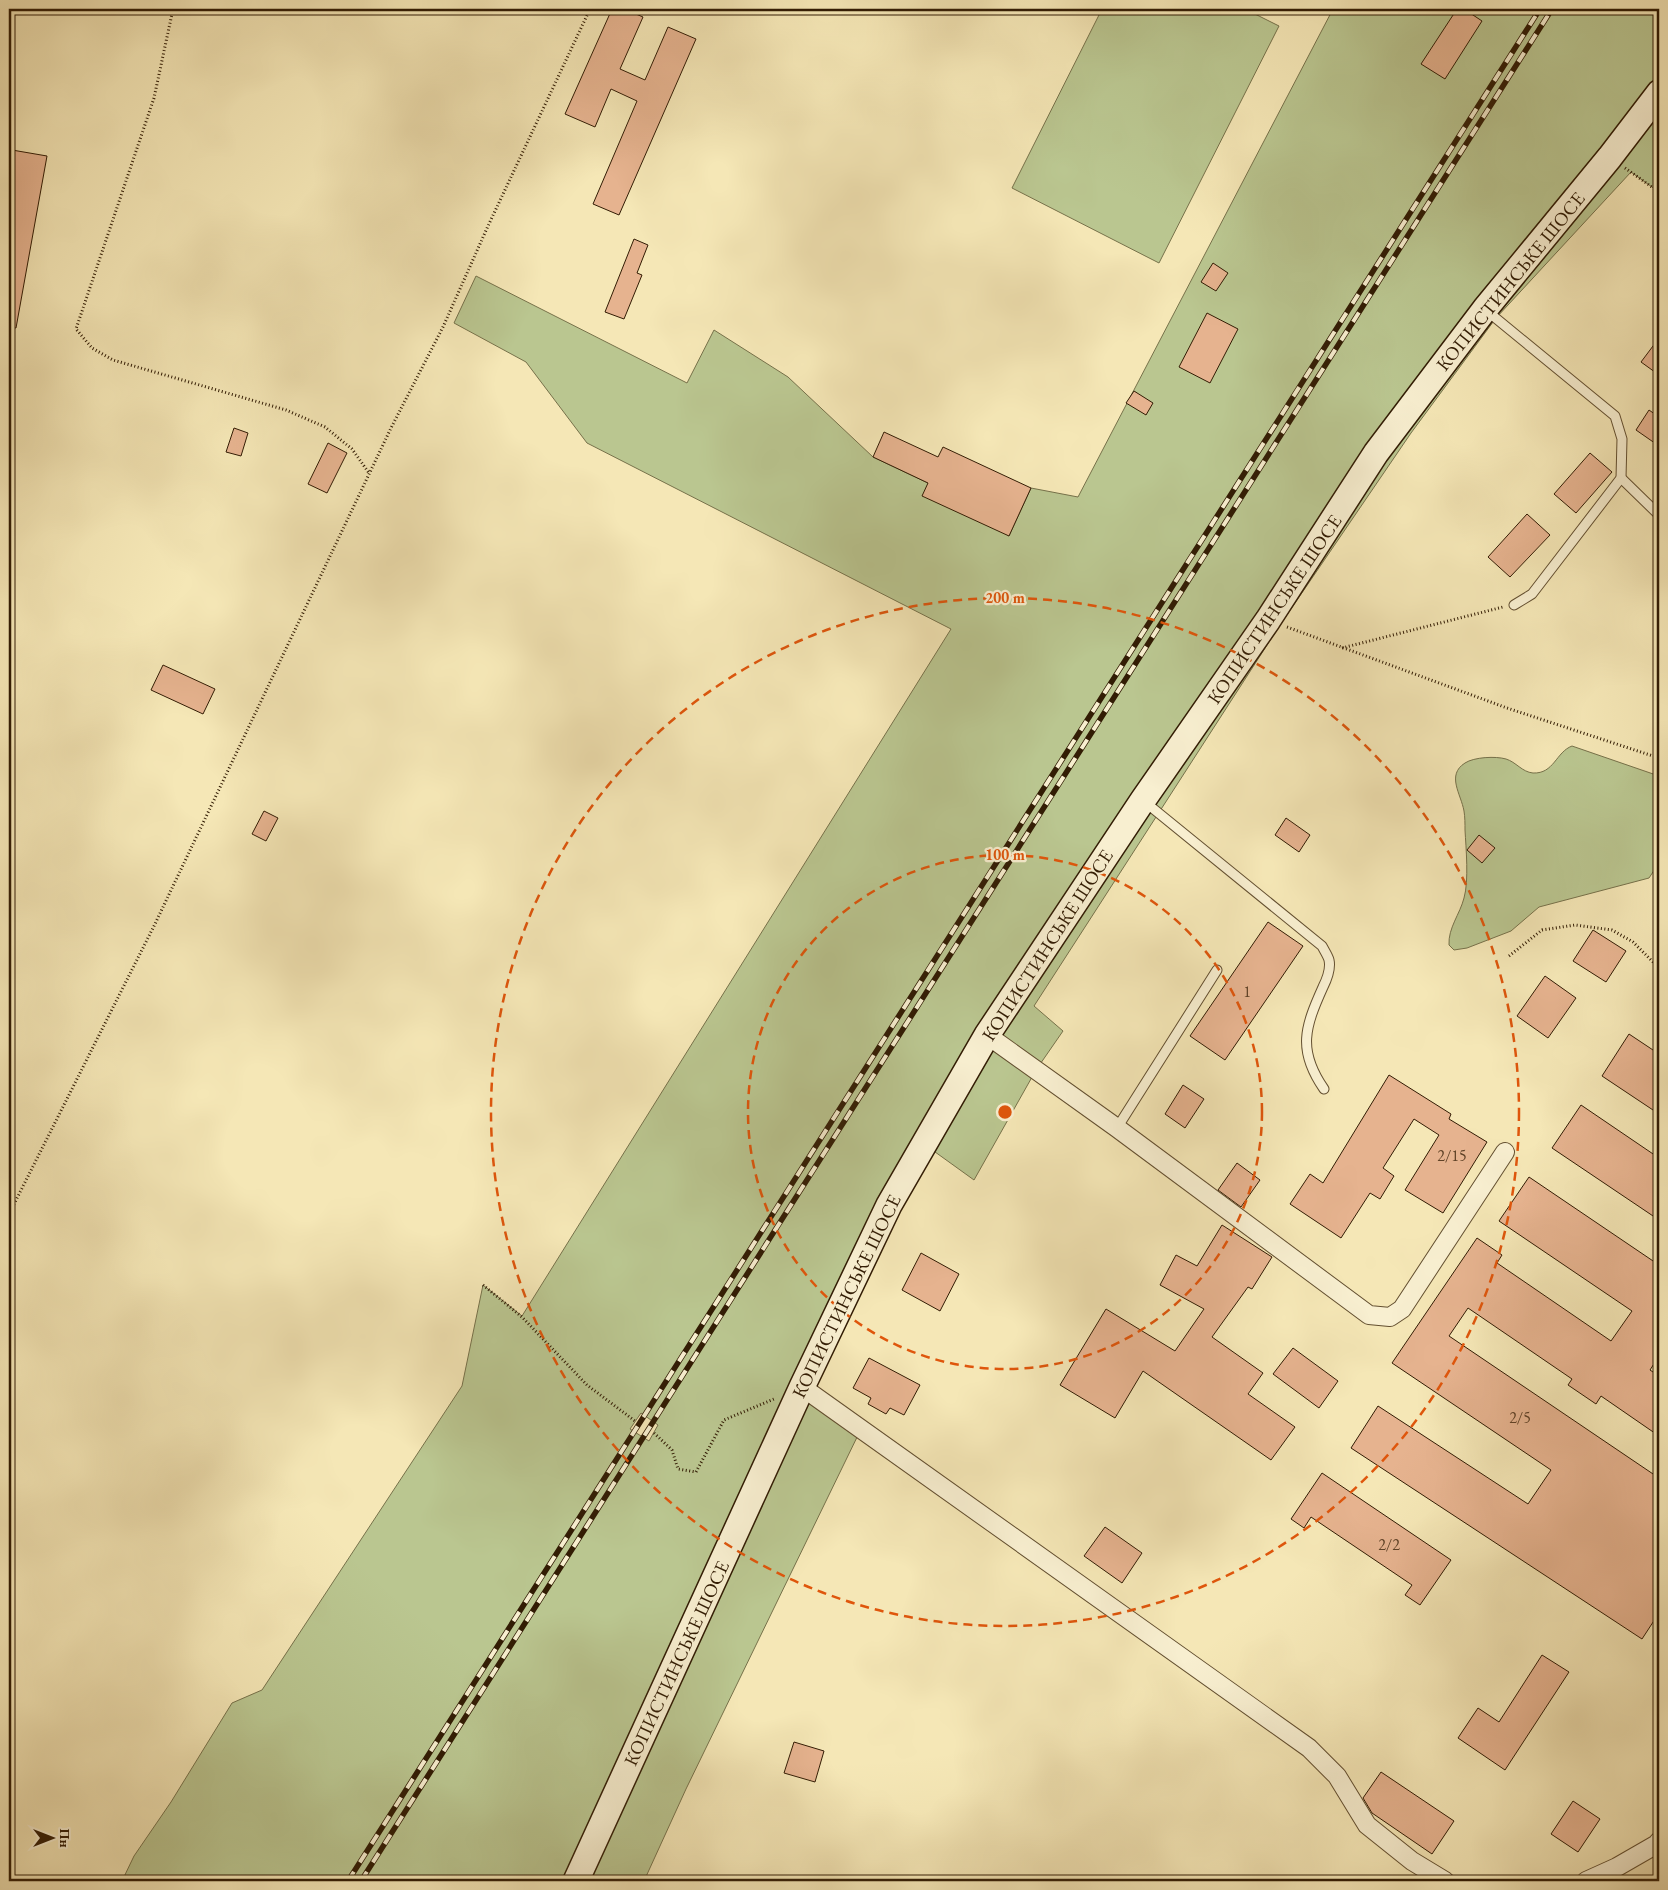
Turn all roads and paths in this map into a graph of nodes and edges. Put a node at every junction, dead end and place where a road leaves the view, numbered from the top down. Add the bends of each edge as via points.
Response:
1 (173, 9) edge
2 (590, 9) edge
3 (1659, 93) edge
4 (1610, 157) junction
5 (1659, 192) edge
6 (1485, 309) junction
7 (369, 473) junction
8 (1621, 478) junction
9 (1659, 516) edge
10 (1514, 604) joint
11 (1268, 620) junction
12 (1341, 649) junction
13 (1659, 758) edge
14 (1143, 800) junction
15 (1509, 956) dead end
16 (1659, 968) edge
17 (1217, 970) dead end
18 (987, 1035) junction
19 (1324, 1089) dead end
20 (1117, 1128) junction
21 (1505, 1152) dead end
22 (9, 1214) edge
23 (483, 1285) dead end
24 (802, 1387) junction
25 (636, 1421) dead end
26 (654, 1433) dead end
27 (1659, 1841) edge
28 (576, 1881) edge
29 (1445, 1881) edge
30 (1586, 1881) edge

1 - 7 path via 152,106 76,330 92,348 113,360 286,410 325,427 352,449
2 - 7 path via 443,327
3 - 4 street, КОПИСТИНСЬКЕ ШОСЕ
4 - 5 path
4 - 6 street, КОПИСТИНСЬКЕ ШОСЕ
6 - 8 lane via 1615,416 1622,439
6 - 11 street, КОПИСТИНСЬКЕ ШОСЕ via 1376,453
7 - 22 path via 154,926
8 - 9 lane
8 - 10 lane via 1532,594
10 - 12 path
11 - 12 path
11 - 14 street, КОПИСТИНСЬКЕ ШОСЕ
12 - 13 path
14 - 18 street, КОПИСТИНСЬКЕ ШОСЕ
14 - 19 lane via 1322,946 1329,960 1329,974 1310,1018 1306,1052
15 - 16 path via 1542,930 1575,925 1612,930 1633,942
17 - 20 lane
18 - 20 street
18 - 24 street, КОПИСТИНСЬКЕ ШОСЕ via 889,1205
20 - 21 street via 1336,1293 1369,1315 1390,1318 1402,1309
23 - 25 path via 522,1317 586,1385
24 - 26 path via 724,1420 696,1472 678,1469 672,1450
24 - 28 street, КОПИСТИНСЬКЕ ШОСЕ
24 - 29 street via 1309,1748 1337,1776 1367,1825 1412,1861
27 - 30 street via 1617,1867

